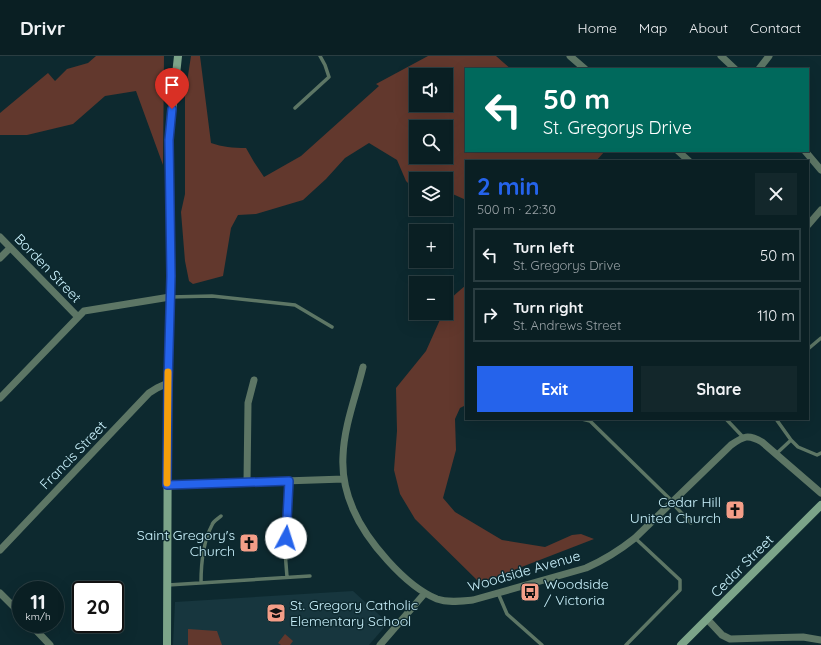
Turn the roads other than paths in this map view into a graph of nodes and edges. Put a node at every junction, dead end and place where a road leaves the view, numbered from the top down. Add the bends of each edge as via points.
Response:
1 (178, 56) edge
2 (320, 56) edge
3 (570, 56) edge
4 (721, 56) edge
5 (769, 56) edge
6 (584, 68) edge
7 (734, 68) edge
8 (760, 68) edge
9 (295, 108) dead end
10 (679, 152) edge
11 (806, 152) edge
12 (688, 160) edge
13 (821, 170) edge
14 (821, 210) edge
15 (809, 224) edge
16 (0, 237) edge
17 (10, 248) junction
18 (0, 258) edge
19 (170, 297) junction
20 (78, 317) junction
21 (332, 328) dead end
22 (821, 338) edge
23 (809, 348) edge
24 (363, 367) dead end
25 (254, 380) dead end
26 (168, 383) junction
27 (0, 398) edge
28 (586, 420) edge
29 (727, 420) edge
30 (777, 420) edge
31 (743, 437) junction
32 (790, 440) junction
33 (821, 452) edge
34 (776, 454) junction
35 (344, 479) junction
36 (289, 481) junction
37 (247, 482) junction
38 (167, 485) junction
39 (821, 493) edge
40 (673, 502) junction
41 (821, 504) edge
42 (221, 516) dead end
43 (691, 523) dead end
44 (635, 538) junction
45 (0, 550) edge
46 (310, 576) dead end
47 (287, 577) junction
48 (201, 583) junction
49 (167, 585) junction
50 (0, 593) edge
51 (425, 593) junction
52 (498, 593) junction
53 (12, 605) edge
54 (708, 620) junction
55 (39, 633) edge
56 (787, 638) junction
57 (821, 640) edge
58 (50, 645) edge
59 (167, 645) edge
60 (380, 645) edge
61 (542, 645) edge
62 (626, 645) edge
63 (681, 645) edge
64 (781, 645) edge

1 - 19 main road via 169,140
2 - 9 lane via 329,77
3 - 6 street
4 - 7 street
5 - 8 street
10 - 12 street
11 - 13 street
14 - 15 street
16 - 17 street, Borden Street
17 - 18 street
17 - 20 street, Borden Street
19 - 20 street via 84,310
19 - 21 lane via 212,296 295,306
19 - 26 main road
20 - 27 street
22 - 23 lane
24 - 35 street, Woodside Avenue via 346,434 343,456
25 - 37 street via 248,403
26 - 38 main road
26 - 45 street, Francis Street via 149,393
28 - 40 lane via 590,421
29 - 31 lane
30 - 32 lane
31 - 34 street via 753,436
31 - 40 street, Woodside Avenue via 731,445
32 - 33 lane via 798,447 817,455
32 - 34 lane
34 - 39 street
35 - 36 street
35 - 51 street, Woodside Avenue via 353,509 374,544 402,575
36 - 37 street
36 - 47 lane via 285,551
37 - 38 street
38 - 49 main road
40 - 43 lane
40 - 44 street, Woodside Avenue
41 - 54 main road, Cedar Street
42 - 48 lane via 212,523 206,541
44 - 52 street, Woodside Avenue via 619,551 586,568
44 - 62 lane via 680,580 680,590
46 - 47 lane
47 - 48 lane
48 - 49 lane
49 - 59 main road
50 - 53 street
51 - 52 street, Woodside Avenue via 454,602
51 - 60 street
52 - 61 lane via 507,614
54 - 56 street via 722,635 730,639
54 - 63 main road, Cedar Street
55 - 58 street
56 - 57 street
56 - 64 street

